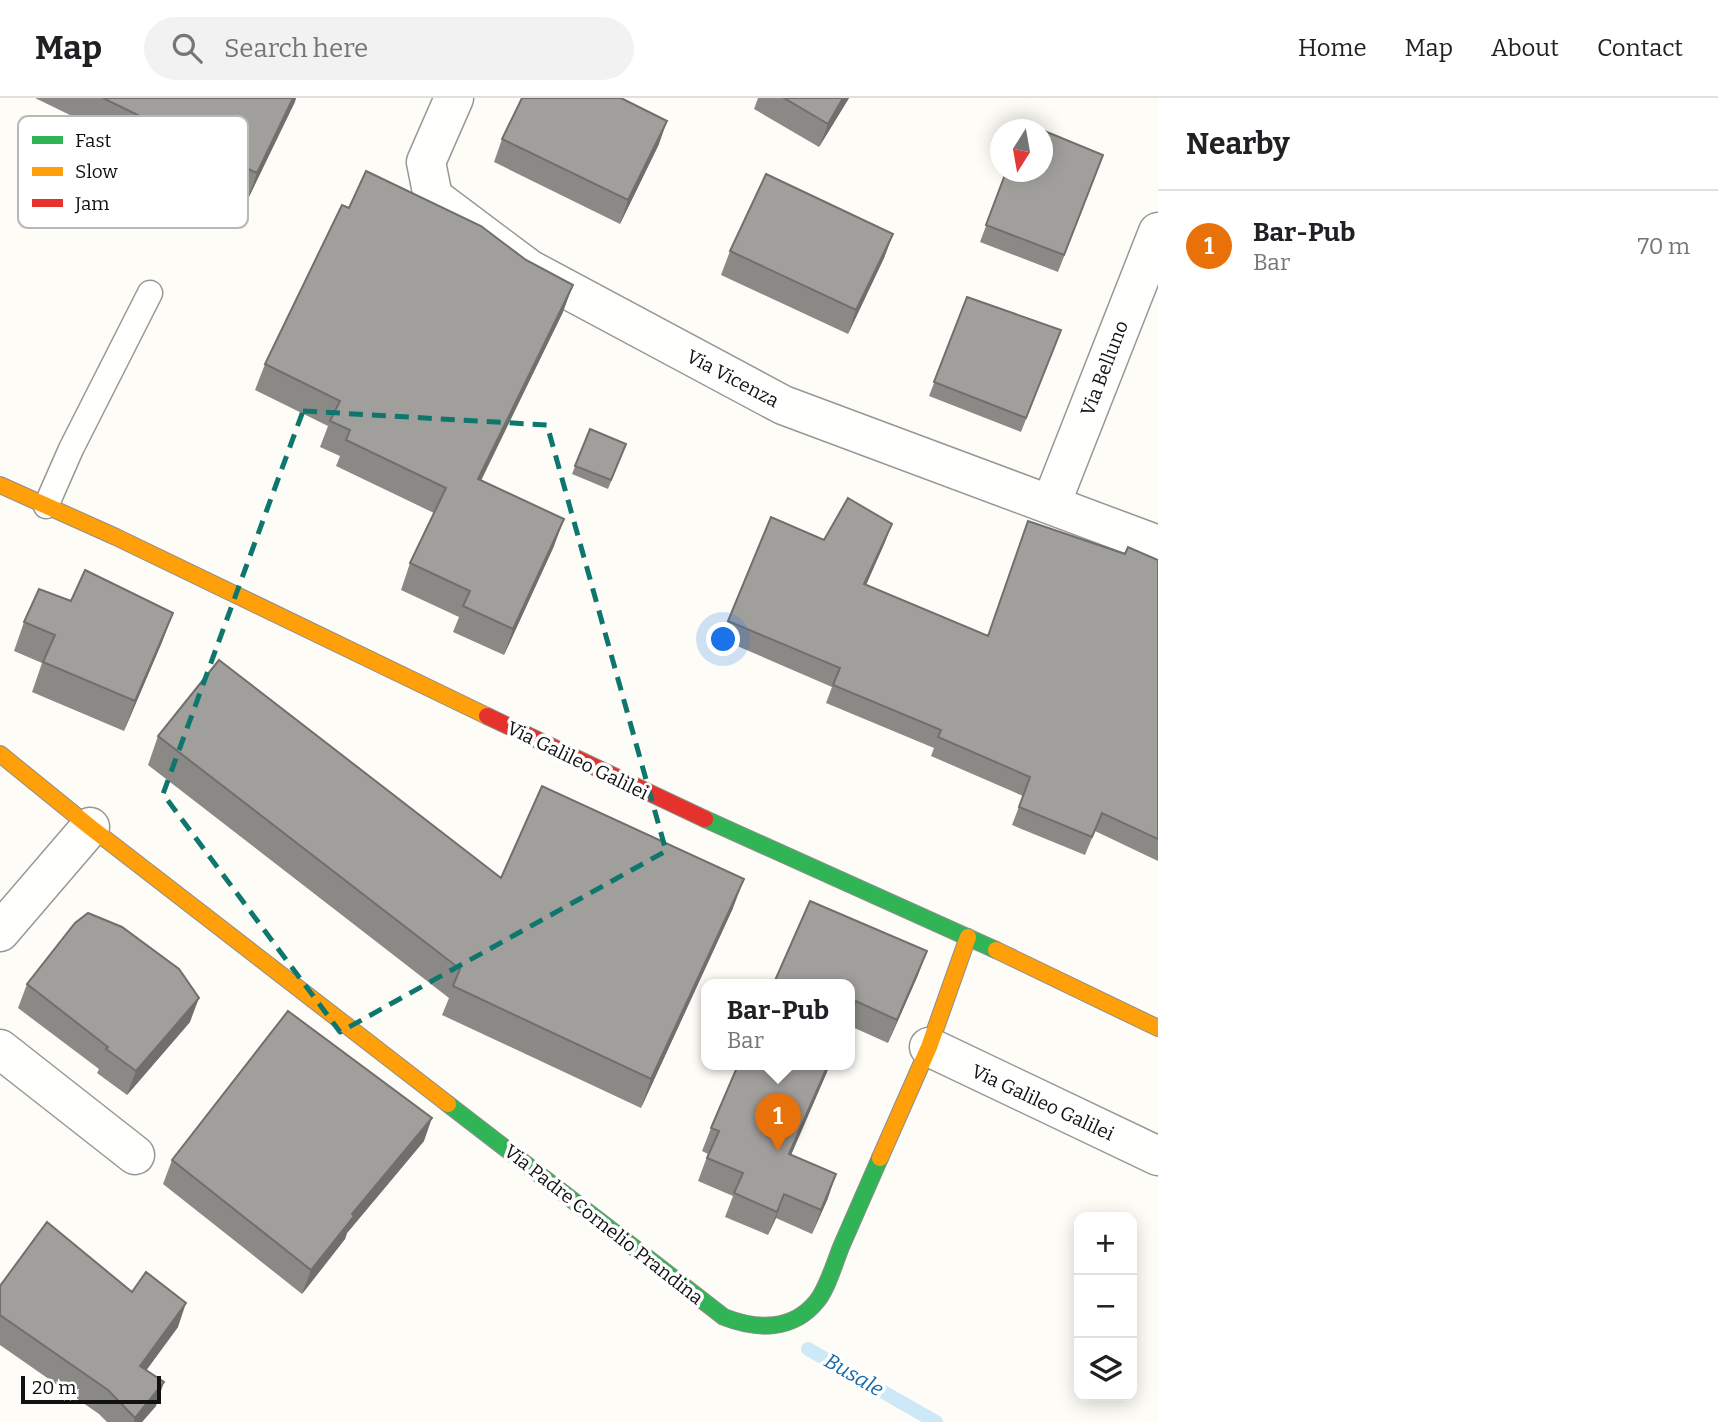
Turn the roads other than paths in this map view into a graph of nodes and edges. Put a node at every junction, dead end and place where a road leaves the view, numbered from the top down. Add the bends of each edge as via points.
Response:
1 (454, 98) edge
2 (1158, 232) edge
3 (150, 293) dead end
4 (0, 485) edge
5 (1051, 504) junction
6 (46, 506) junction
7 (1158, 545) edge
8 (0, 754) edge
9 (90, 827) junction
10 (0, 932) edge
11 (968, 937) junction
12 (1158, 1028) edge
13 (929, 1047) junction
14 (0, 1049) edge
15 (135, 1155) dead end
16 (1158, 1156) edge

1 - 5 street, Via Vicenza via 426,162 433,197 529,269 783,405
2 - 5 street, Via Belluno
3 - 6 lane
4 - 6 street, Via Galileo Galilei
5 - 7 street, Via Vicenza
6 - 11 street, Via Galileo Galilei via 662,800
8 - 9 street, Via Padre Cornelio Prandina
9 - 10 street
9 - 13 street, Via Padre Cornelio Prandina via 724,1317 740,1324 758,1328 789,1322 818,1300
11 - 12 street, Via Galileo Galilei
11 - 13 street, Via Padre Cornelio Prandina
13 - 16 street, Via Galileo Galilei
14 - 15 street

